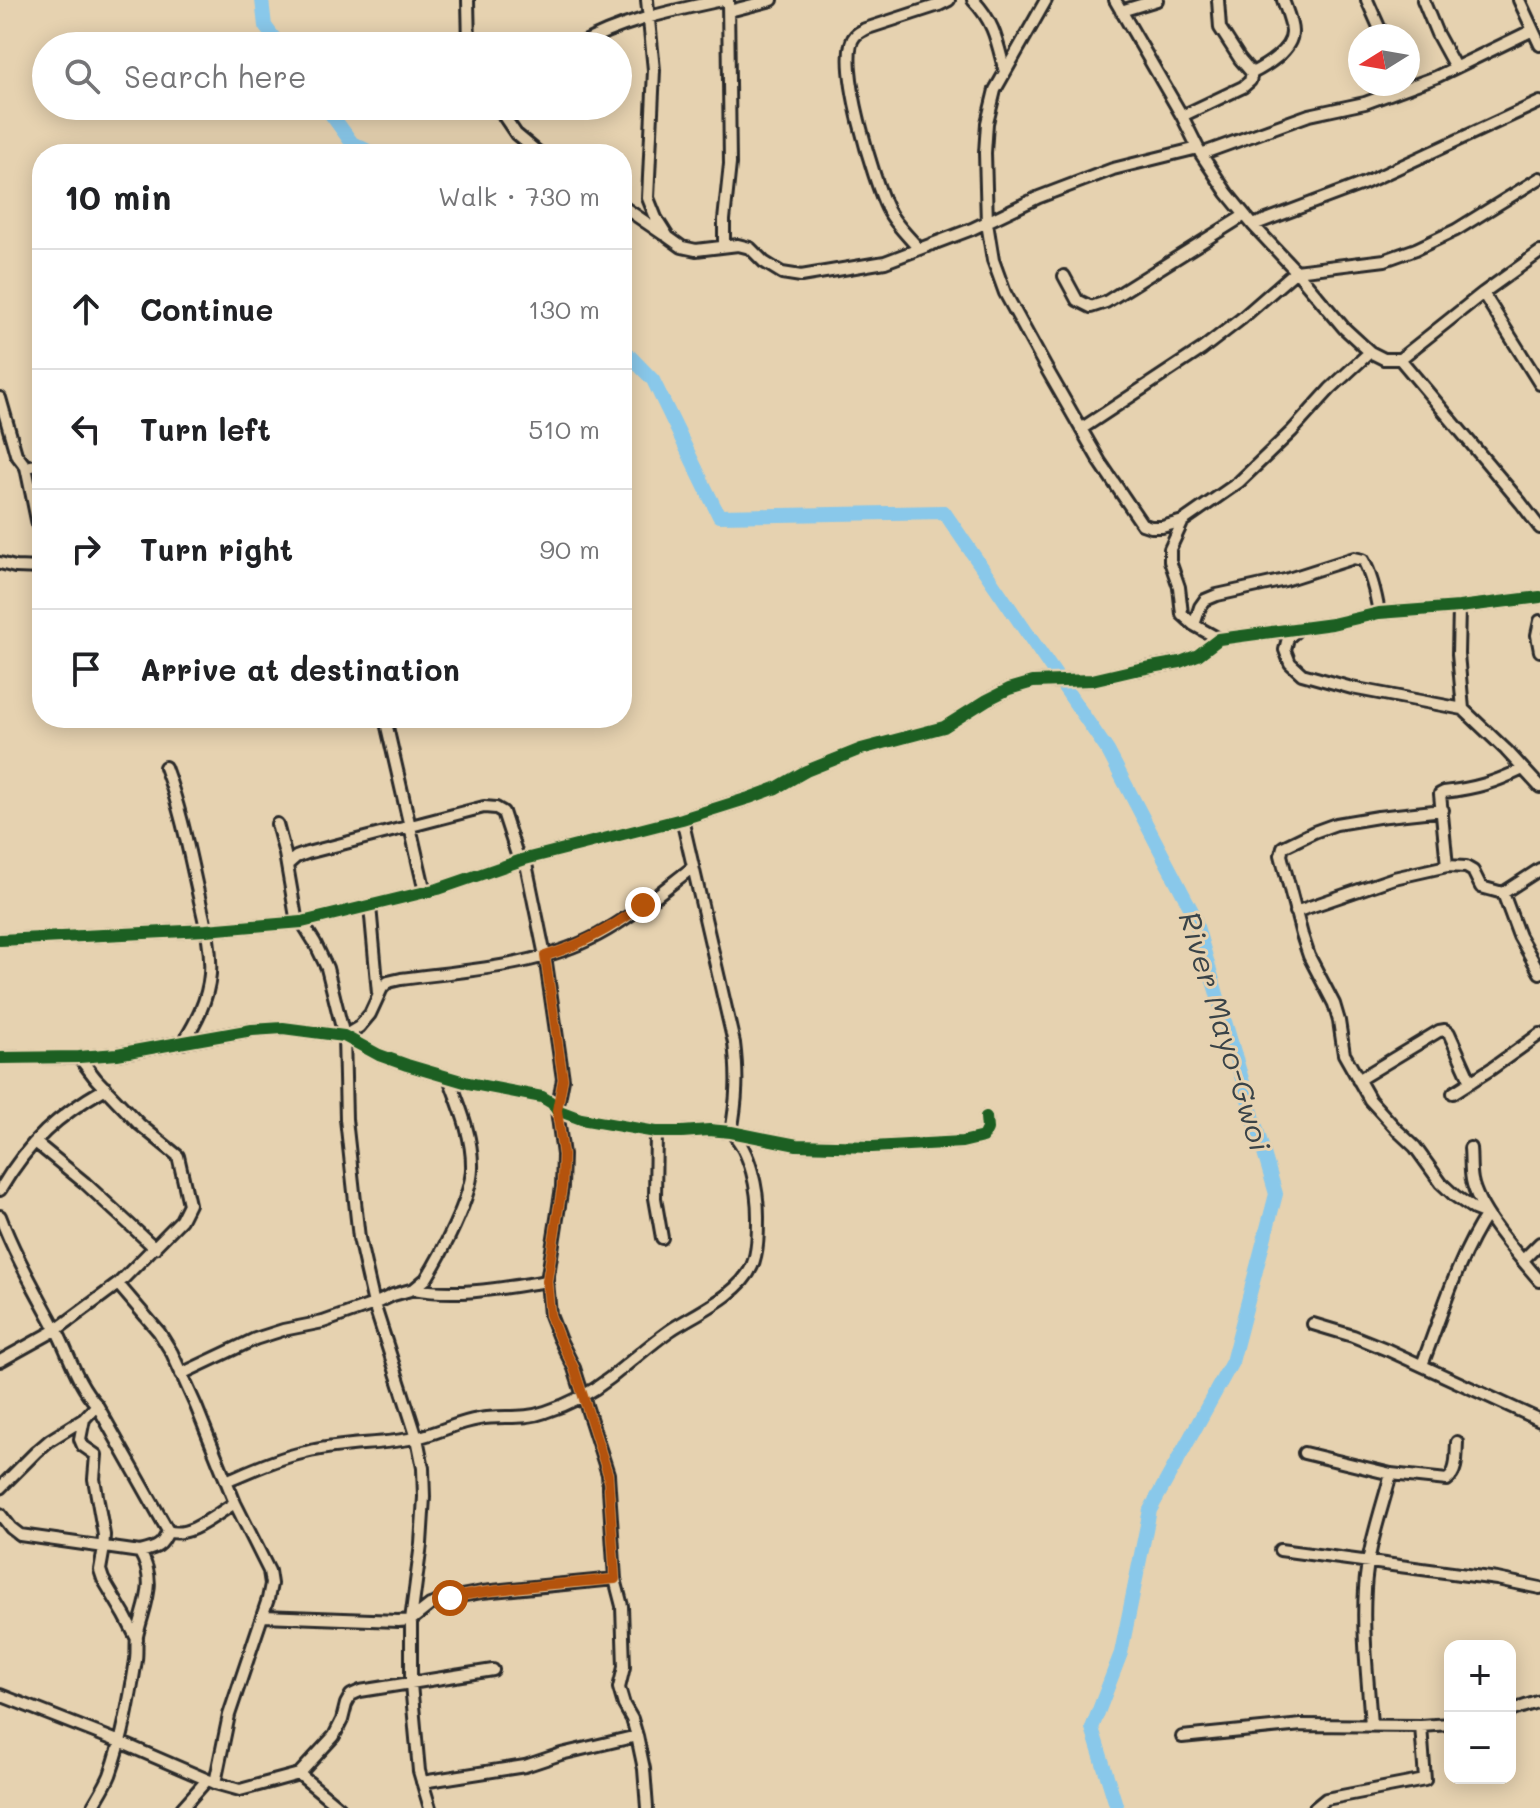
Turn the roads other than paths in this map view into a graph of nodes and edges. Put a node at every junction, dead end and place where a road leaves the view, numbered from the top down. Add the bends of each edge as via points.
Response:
1 (468, 0) edge
2 (647, 0) edge
3 (772, 0) edge
4 (949, 0) edge
5 (973, 0) edge
6 (1046, 0) edge
7 (1115, 0) edge
8 (1157, 0) edge
9 (1218, 0) edge
10 (1283, 0) edge
11 (1367, 0) edge
12 (1423, 0) edge
13 (1519, 0) edge
14 (726, 4) edge
15 (1121, 11) junction
16 (649, 17) junction
17 (1378, 24) edge
18 (1533, 30) junction
19 (469, 32) edge
20 (606, 32) edge
21 (1540, 45) edge
22 (1455, 67) junction
23 (1005, 72) junction
24 (1252, 73) junction
25 (1420, 79) edge
26 (1379, 96) edge
27 (1540, 102) edge
28 (1182, 116) junction
29 (506, 120) edge
30 (528, 144) edge
31 (1200, 151) junction
32 (1540, 178) edge
33 (632, 213) edge
34 (1245, 215) junction
35 (987, 223) junction
36 (1253, 225) junction
37 (668, 237) junction
38 (724, 246) junction
39 (919, 249) junction
40 (1540, 252) edge
41 (1296, 271) junction
42 (1064, 276) dead end
43 (1483, 293) junction
44 (1370, 352) junction
45 (1400, 359) junction
46 (1540, 384) edge
47 (0, 398) edge
48 (2, 412) edge
49 (1081, 429) junction
50 (32, 466) edge
51 (26, 467) junction
52 (32, 496) edge
53 (1183, 521) junction
54 (1540, 528) edge
55 (0, 563) edge
56 (32, 568) edge
57 (1540, 597) edge
58 (1459, 607) junction
59 (1379, 613) junction
60 (1540, 621) edge
61 (1194, 625) junction
62 (1297, 630) junction
63 (1219, 639) junction
64 (1540, 651) edge
65 (1463, 709) junction
66 (387, 728) edge
67 (165, 767) dead end
68 (1523, 769) junction
69 (1540, 787) edge
70 (1443, 810) junction
71 (682, 819) junction
72 (277, 824) dead end
73 (410, 827) junction
74 (522, 860) junction
75 (287, 865) junction
76 (1447, 866) junction
77 (693, 867) junction
78 (1540, 869) edge
79 (425, 892) junction
80 (1503, 893) junction
81 (370, 906) junction
82 (1295, 912) junction
83 (299, 922) junction
84 (206, 930) junction
85 (0, 940) edge
86 (545, 956) junction
87 (1540, 973) edge
88 (379, 995) junction
89 (1540, 1034) edge
90 (344, 1036) junction
91 (183, 1043) junction
92 (79, 1057) junction
93 (0, 1058) edge
94 (449, 1078) junction
95 (1358, 1080) junction
96 (1471, 1082) junction
97 (106, 1088) junction
98 (1453, 1093) dead end
99 (557, 1110) junction
100 (986, 1117) dead end
101 (656, 1132) junction
102 (731, 1132) junction
103 (35, 1142) junction
104 (1470, 1148) dead end
105 (0, 1190) edge
106 (1487, 1214) junction
107 (0, 1216) edge
108 (662, 1238) dead end
109 (1540, 1243) edge
110 (155, 1248) junction
111 (1523, 1260) junction
112 (547, 1281) junction
113 (1540, 1281) edge
114 (118, 1284) junction
115 (414, 1289) junction
116 (374, 1304) junction
117 (1313, 1324) dead end
118 (56, 1330) junction
119 (0, 1361) edge
120 (1422, 1365) junction
121 (181, 1374) junction
122 (582, 1396) junction
123 (97, 1405) junction
124 (84, 1419) junction
125 (1540, 1420) edge
126 (417, 1438) junction
127 (1457, 1442) dead end
128 (1304, 1453) dead end
129 (1391, 1474) junction
130 (226, 1481) junction
131 (0, 1488) edge
132 (235, 1503) junction
133 (0, 1514) edge
134 (168, 1531) junction
135 (103, 1547) junction
136 (1280, 1550) dead end
137 (140, 1552) junction
138 (1368, 1562) junction
139 (615, 1579) junction
140 (1540, 1588) edge
141 (263, 1616) junction
142 (411, 1620) junction
143 (137, 1639) junction
144 (493, 1670) dead end
145 (411, 1684) junction
146 (0, 1695) edge
147 (1540, 1701) edge
148 (1516, 1709) edge
149 (1444, 1724) edge
150 (1371, 1725) junction
151 (1421, 1726) junction
152 (637, 1736) junction
153 (1182, 1737) dead end
154 (120, 1742) junction
155 (299, 1774) junction
156 (211, 1782) junction
157 (422, 1782) junction
158 (92, 1808) edge
159 (182, 1808) edge
160 (340, 1808) edge
161 (430, 1808) edge
162 (647, 1808) edge
163 (1315, 1808) edge

1 - 19 street
2 - 16 street
3 - 14 street
4 - 39 street via 865,29 851,43 852,88 863,135 888,210
5 - 23 street via 994,29
6 - 23 street
7 - 15 street
8 - 15 street
9 - 24 street via 1220,28
10 - 24 street via 1292,32 1289,43 1270,64
11 - 17 street
12 - 22 street
13 - 18 street
14 - 16 street
14 - 38 street via 730,164
15 - 28 street
16 - 20 street
16 - 37 street via 654,70 648,198
18 - 21 street
18 - 22 street
22 - 25 street
23 - 35 street via 987,123
24 - 28 street via 1243,87
26 - 31 street
27 - 36 street via 1365,183
28 - 31 street
29 - 30 street
31 - 34 street
31 - 35 street via 1113,169
32 - 41 street via 1416,249 1385,260
33 - 37 street
34 - 36 street
34 - 42 street via 1106,302 1091,307 1077,300
35 - 39 street
35 - 49 street via 1005,293
36 - 41 street
37 - 38 street via 696,250
38 - 39 street via 750,248 782,273 801,276 885,262
40 - 43 street
41 - 44 street
41 - 49 street via 1202,349
43 - 45 street
43 - 46 street
44 - 45 street
44 - 53 street via 1239,482
45 - 54 street
47 - 48 street
48 - 51 street
49 - 53 street via 1142,524 1162,527
50 - 51 street
51 - 52 street
53 - 61 street via 1170,561 1182,614
55 - 56 street
57 - 58 street
58 - 59 street
58 - 65 street
59 - 61 street via 1366,565 1354,558 1205,600
59 - 62 street
60 - 64 street
61 - 63 street
62 - 63 street
62 - 65 street via 1285,650 1302,674
63 - 71 street via 1180,662 1092,680 1033,682 1009,689 944,727 861,749 776,788
65 - 68 street
66 - 73 street
67 - 84 street via 177,798
68 - 69 street
68 - 70 street via 1492,783 1440,794
70 - 76 street
70 - 82 street via 1336,824 1283,847
71 - 74 street
71 - 77 street
72 - 75 street
73 - 74 street via 496,808 503,812
73 - 75 street via 307,853
73 - 79 street
74 - 79 street
74 - 86 street
75 - 83 street
76 - 80 street via 1466,867 1481,887
76 - 82 street
77 - 86 street via 616,925
77 - 102 street via 734,1043 737,1102
78 - 80 street
79 - 81 street
80 - 87 street
81 - 83 street
81 - 88 street
82 - 95 street via 1309,956 1334,1004 1344,1054
83 - 84 street
83 - 90 street via 327,968
84 - 85 street
84 - 91 street via 207,988
86 - 88 street via 388,982
86 - 99 street via 563,1079
88 - 90 street via 359,1027
89 - 96 street
90 - 91 street via 283,1028
90 - 94 street via 379,1055
90 - 116 street via 353,1193
91 - 92 street
92 - 93 street
92 - 97 street
94 - 99 street via 542,1097
94 - 115 street via 469,1138 472,1170 467,1198 433,1268
95 - 96 street via 1445,1030
95 - 106 street via 1441,1183
96 - 98 street
97 - 103 street
97 - 110 street via 180,1162 189,1204
99 - 101 street
99 - 112 street via 562,1187
100 - 102 street via 983,1137 962,1142 797,1145
101 - 102 street
101 - 108 street via 655,1198
102 - 122 street via 752,1168 758,1214 752,1265 720,1299
103 - 105 street
103 - 110 street
104 - 106 street via 1472,1180
106 - 111 street
106 - 120 street via 1462,1261
107 - 118 street
109 - 111 street
110 - 114 street
111 - 113 street
112 - 115 street via 445,1293
112 - 122 street via 550,1315
114 - 118 street
114 - 121 street via 159,1332
115 - 116 street
116 - 121 street via 255,1339
116 - 126 street
117 - 120 street
118 - 119 street
118 - 123 street
120 - 125 street
121 - 130 street
122 - 126 street via 544,1413 475,1419
122 - 139 street via 608,1474
123 - 124 street
123 - 134 street
124 - 131 street via 50,1440
124 - 135 street via 80,1439 96,1455
126 - 130 street via 306,1452
126 - 142 street via 424,1497
127 - 129 street via 1454,1472 1447,1480
128 - 129 street
129 - 138 street
130 - 132 street
132 - 134 street via 188,1532
132 - 141 street via 269,1571
133 - 135 street via 20,1535
134 - 137 street via 164,1542
135 - 137 street
135 - 143 street via 103,1579
136 - 138 street
137 - 143 street via 150,1581
138 - 140 street
138 - 150 street via 1364,1622
139 - 142 street via 450,1598
139 - 152 street via 622,1606 624,1667 619,1688
141 - 142 street
141 - 156 street
142 - 145 street
143 - 154 street
144 - 145 street
145 - 155 street via 351,1695 334,1736
145 - 157 street
146 - 154 street
147 - 148 street
149 - 151 street
150 - 151 street
150 - 153 street via 1302,1725
151 - 163 street via 1425,1780 1326,1799
152 - 157 street via 525,1766
152 - 162 street
154 - 156 street
154 - 158 street via 110,1776
155 - 156 street via 240,1790
155 - 160 street
156 - 159 street
157 - 161 street

